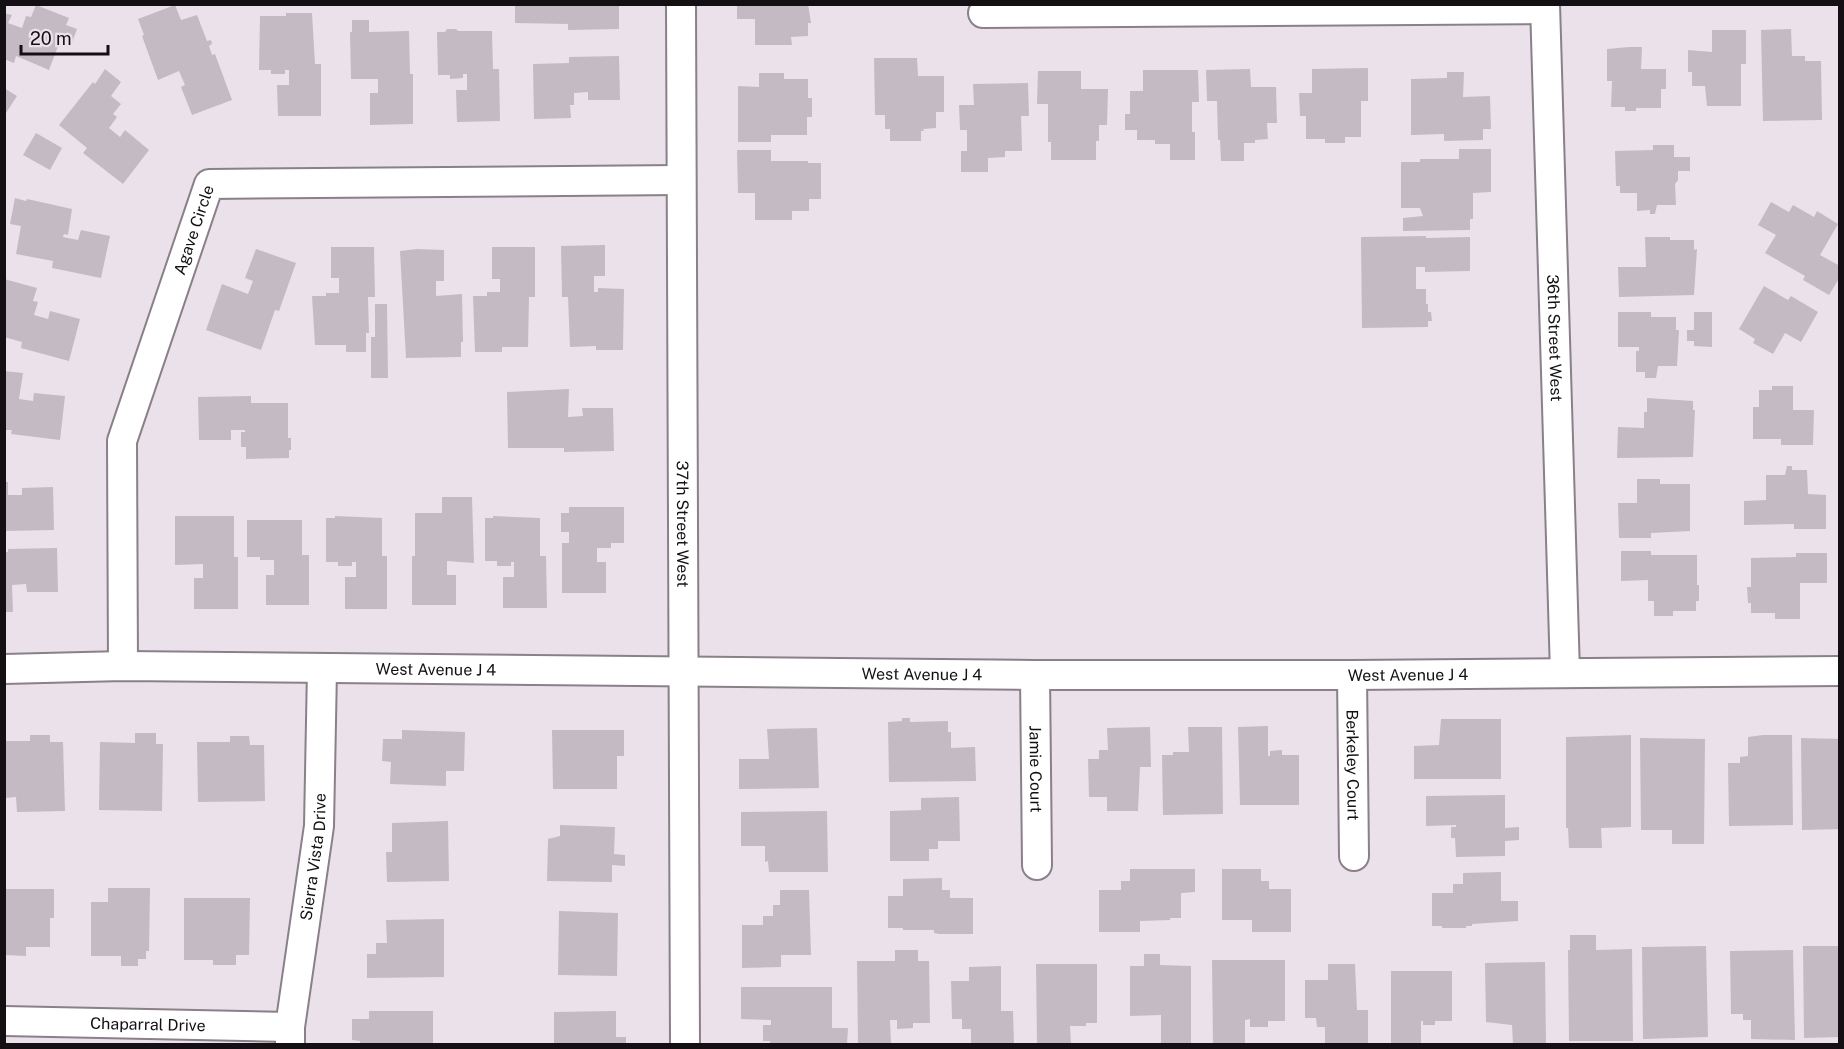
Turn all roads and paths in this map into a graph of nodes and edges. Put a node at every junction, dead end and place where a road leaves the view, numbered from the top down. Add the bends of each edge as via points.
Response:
1 (681, 4) edge
2 (1545, 7) edge
3 (983, 13) dead end
4 (681, 180) junction
5 (123, 666) junction
6 (4, 669) edge
7 (322, 669) junction
8 (1839, 671) edge
9 (682, 673) junction
10 (1565, 673) junction
11 (1035, 675) junction
12 (1352, 675) junction
13 (1354, 856) dead end
14 (1037, 865) dead end
15 (4, 1021) edge
16 (290, 1036) edge
17 (685, 1044) edge

1 - 4 street, 37th Street West
2 - 3 street
2 - 10 street, 36th Street West
4 - 5 street, Agave Circle via 209,184 122,441
4 - 9 street, 37th Street West
5 - 6 street, West Avenue J 4
5 - 7 street, West Avenue J 4
7 - 9 street, West Avenue J 4
7 - 16 street, Sierra Vista Drive via 319,826
8 - 10 street, West Avenue J 4
9 - 11 street, West Avenue J 4
9 - 17 street, 37th Street West
10 - 12 street, West Avenue J 4
11 - 12 street, West Avenue J 4
11 - 14 street, Jamie Court
12 - 13 street, Berkeley Court
15 - 16 street, Chaparral Drive

